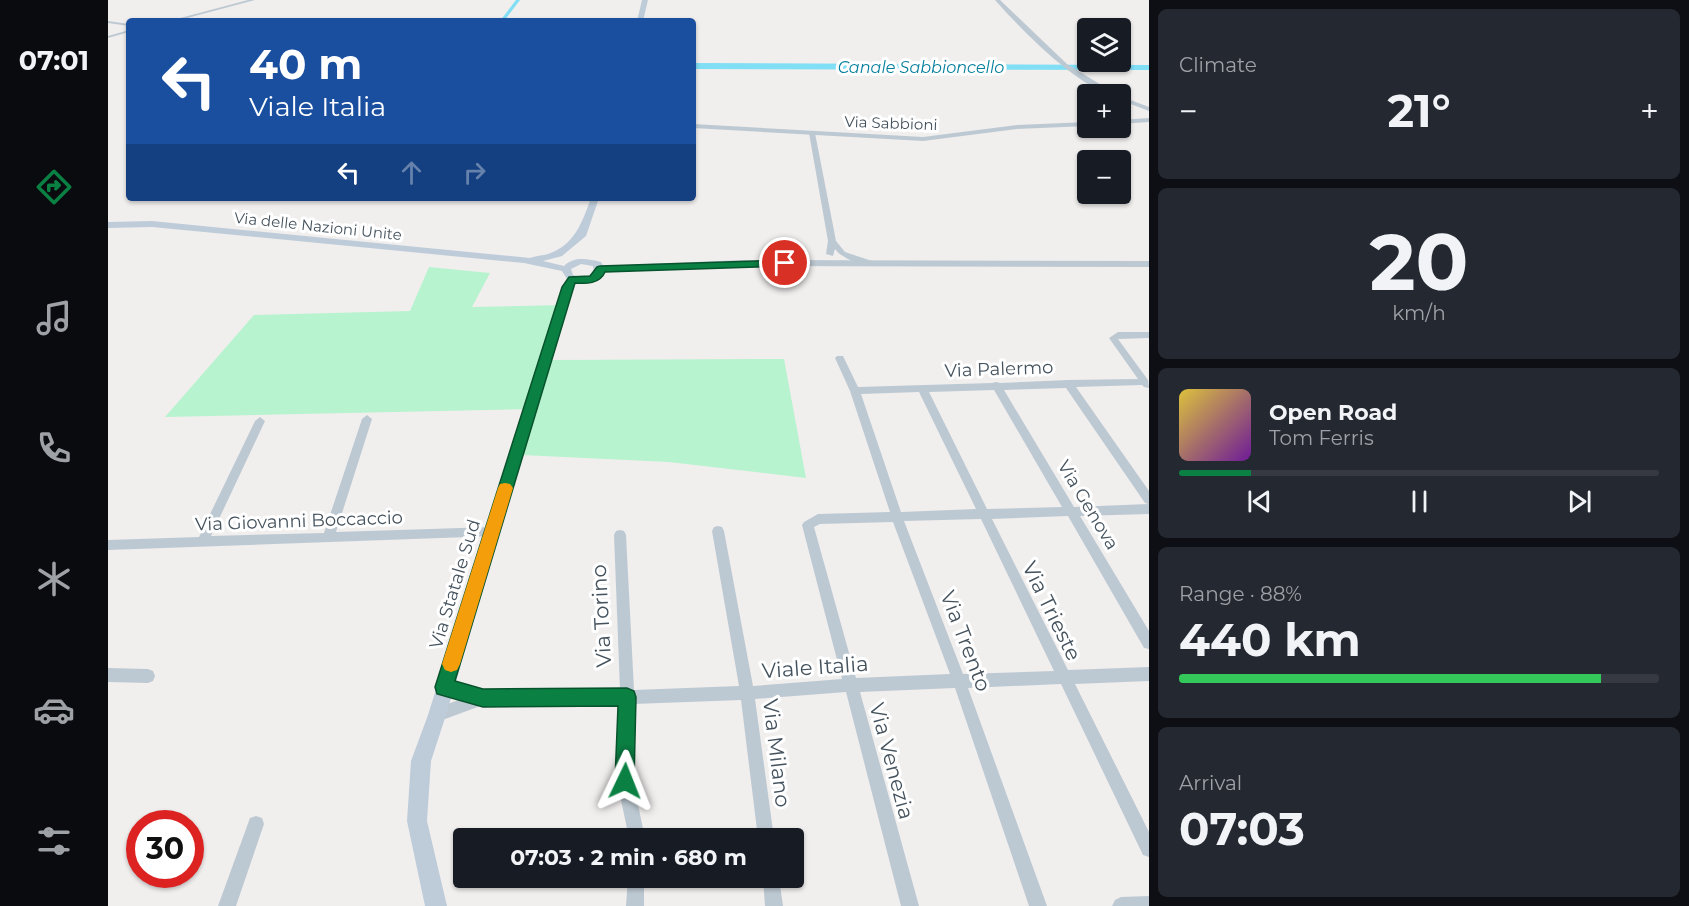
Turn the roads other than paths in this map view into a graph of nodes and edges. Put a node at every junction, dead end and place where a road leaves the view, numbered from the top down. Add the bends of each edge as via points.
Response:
1 (253, 0) edge
2 (645, 0) edge
3 (997, 0) edge
4 (183, 18) edge
5 (641, 18) edge
6 (108, 22) edge
7 (126, 25) edge
8 (126, 32) edge
9 (108, 37) edge
10 (1092, 84) edge
11 (1131, 102) edge
12 (1149, 109) edge
13 (1149, 120) edge
14 (1131, 121) edge
15 (1077, 124) edge
16 (696, 126) edge
17 (812, 133) junction
18 (594, 201) edge
19 (108, 225) edge
20 (585, 227) junction
21 (832, 242) junction
22 (830, 254) junction
23 (842, 254) junction
24 (524, 260) junction
25 (580, 261) junction
26 (807, 263) junction
27 (840, 264) junction
28 (872, 264) junction
29 (1149, 264) edge
30 (600, 269) junction
31 (569, 274) junction
32 (1149, 335) edge
33 (840, 358) dead end
34 (1068, 383) junction
35 (1147, 384) edge
36 (996, 385) junction
37 (922, 388) junction
38 (855, 392) junction
39 (367, 419) dead end
40 (260, 421) dead end
41 (1149, 500) edge
42 (1149, 509) edge
43 (1070, 512) junction
44 (984, 514) junction
45 (897, 517) junction
46 (718, 531) dead end
47 (492, 532) junction
48 (620, 535) dead end
49 (328, 538) junction
50 (202, 542) junction
51 (108, 545) edge
52 (1149, 643) edge
53 (1149, 674) edge
54 (108, 675) edge
55 (148, 676) dead end
56 (1063, 677) junction
57 (959, 681) junction
58 (850, 685) junction
59 (444, 687) junction
60 (747, 693) junction
61 (627, 697) junction
62 (483, 698) junction
63 (437, 715) junction
64 (256, 824) dead end
65 (636, 828) edge
66 (765, 828) edge
67 (1149, 849) edge
68 (635, 888) edge
69 (772, 888) edge
70 (1149, 904) edge
71 (227, 906) edge
72 (436, 906) edge
73 (634, 906) edge
74 (774, 906) edge
75 (910, 906) edge
76 (1038, 906) edge
77 (1121, 906) edge

1 - 4 street
2 - 5 main road
3 - 10 street via 1061,64
6 - 7 street
8 - 9 street
11 - 12 street
13 - 14 street
15 - 17 street, Via Sabbioni via 1017,127 923,140
16 - 17 street, Via Sabbioni
17 - 21 street
18 - 20 main road
19 - 24 main road, Via delle Nazioni Unite via 152,224
20 - 24 main road, Via delle Nazioni Unite via 561,253
20 - 25 main road via 577,252
21 - 22 street
21 - 23 street
22 - 26 street
22 - 27 street
23 - 27 street
23 - 28 street
24 - 31 main road, Via delle Nazioni Unite
25 - 30 main road via 593,262
25 - 31 main road via 571,264
26 - 27 street
26 - 30 street
27 - 28 street
28 - 29 street
30 - 31 main road via 594,279 585,281
31 - 47 main road, Via Statale Sud
32 - 35 street via 1113,338
33 - 38 street, Via Trento
34 - 35 street, Via Palermo
34 - 36 street, Via Palermo
34 - 41 street
36 - 37 street, Via Palermo
36 - 43 street, Via Genova
37 - 38 street, Via Palermo
37 - 44 street, Via Trieste
38 - 45 street, Via Trento
39 - 49 street
40 - 50 street
42 - 43 street
43 - 44 street
43 - 52 street, Via Genova
44 - 45 street
44 - 56 street, Via Trieste
45 - 57 street, Via Trento
45 - 58 street, Via Venezia via 818,519 810,523 808,530
46 - 60 street, Via Milano
47 - 49 street, Via Giovanni Boccaccio
47 - 59 main road, Via Statale Sud
48 - 61 street, Via Torino
49 - 50 street, Via Giovanni Boccaccio
50 - 51 street, Via Giovanni Boccaccio
53 - 56 street, Viale Italia
54 - 55 street
56 - 57 street, Viale Italia
56 - 67 street, Via Trieste
57 - 58 street, Viale Italia
57 - 76 street, Via Trento
58 - 60 street, Viale Italia
58 - 75 street, Via Venezia
59 - 62 street, Viale Italia
59 - 63 main road, Via Statale Sud
60 - 61 street, Viale Italia
60 - 66 street, Via Milano
61 - 62 street, Viale Italia
61 - 65 street, Via Torino via 625,781
62 - 63 street, Viale Italia
63 - 72 main road, Via Statale Sud via 421,761 417,820
64 - 71 street
68 - 73 street
69 - 74 street
70 - 77 street

